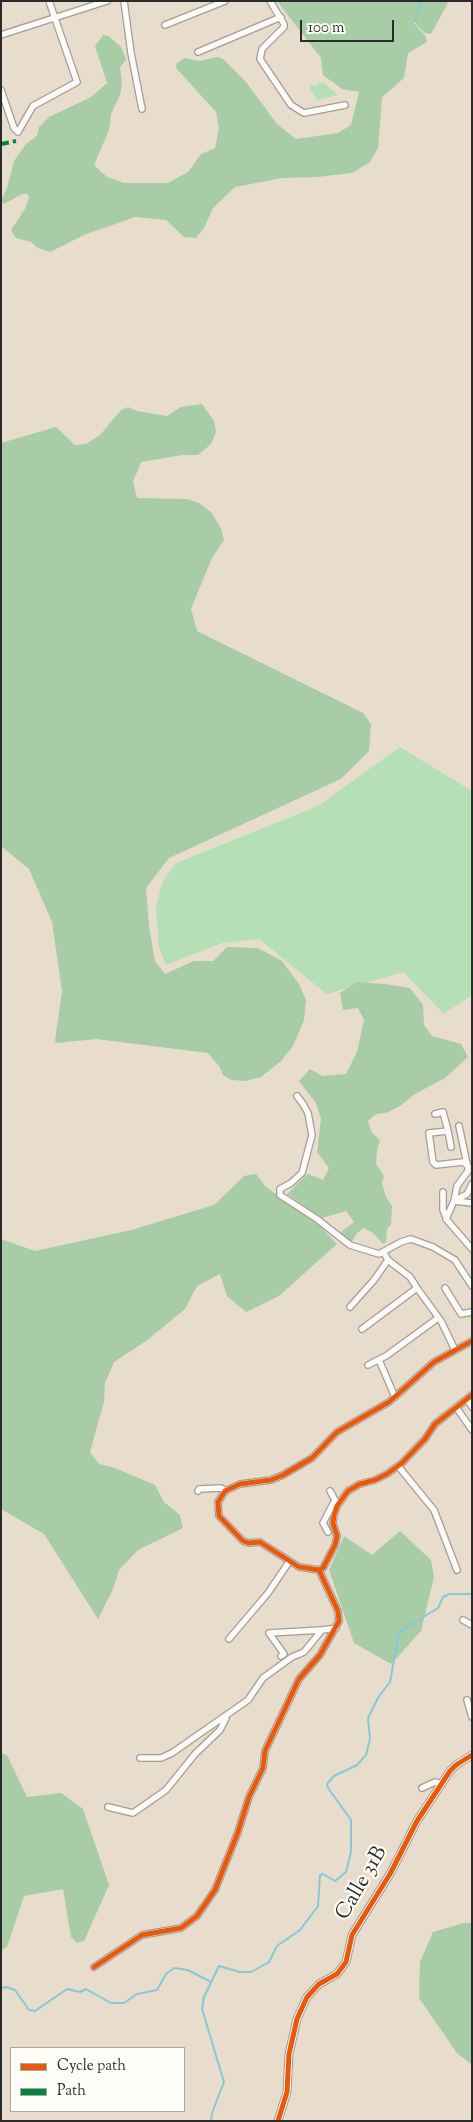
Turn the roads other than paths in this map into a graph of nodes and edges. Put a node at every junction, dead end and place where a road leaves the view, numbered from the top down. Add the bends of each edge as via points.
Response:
1 (49, 1) edge
2 (107, 1) edge
3 (124, 1) edge
4 (225, 1) edge
5 (270, 1) edge
6 (281, 18) junction
7 (55, 19) junction
8 (165, 25) dead end
9 (1, 35) edge
10 (198, 52) dead end
11 (1, 90) edge
12 (345, 105) dead end
13 (142, 109) dead end
14 (297, 1096) dead end
15 (435, 1114) dead end
16 (459, 1126) dead end
17 (448, 1131) junction
18 (451, 1147) dead end
19 (468, 1166) junction
20 (472, 1184) edge
21 (443, 1192) dead end
22 (454, 1202) junction
23 (472, 1203) edge
24 (446, 1217) junction
25 (472, 1249) edge
26 (384, 1252) junction
27 (388, 1260) junction
28 (472, 1286) edge
29 (417, 1288) junction
30 (445, 1288) dead end
31 (350, 1307) dead end
32 (472, 1312) edge
33 (438, 1318) junction
34 (362, 1329) dead end
35 (472, 1341) edge
36 (455, 1350) junction
37 (379, 1360) junction
38 (368, 1365) dead end
39 (395, 1397) junction
40 (469, 1397) edge
41 (456, 1407) junction
42 (472, 1407) edge
43 (472, 1430) edge
44 (398, 1466) junction
45 (198, 1491) dead end
46 (225, 1491) junction
47 (330, 1491) dead end
48 (328, 1532) dead end
49 (289, 1562) junction
50 (319, 1570) junction
51 (457, 1570) dead end
52 (463, 1620) dead end
53 (472, 1625) edge
54 (336, 1628) junction
55 (322, 1630) junction
56 (229, 1639) dead end
57 (281, 1656) dead end
58 (467, 1700) dead end
59 (226, 1716) junction
60 (472, 1717) edge
61 (472, 1755) edge
62 (140, 1758) dead end
63 (442, 1784) junction
64 (422, 1788) dead end
65 (108, 1807) dead end
66 (94, 1967) dead end
67 (278, 2121) edge

1 - 7 street
2 - 7 street
3 - 13 street
4 - 8 street
5 - 6 street
6 - 10 street
6 - 12 street via 284,27 260,55 290,105 304,113
7 - 9 street
7 - 11 street via 77,82 33,106 21,131 14,128
14 - 26 street via 308,1113 312,1135 302,1173 280,1189 280,1195 350,1245 379,1254
15 - 17 street via 444,1112
16 - 19 street
17 - 18 street
17 - 19 street via 426,1133 432,1158 436,1164 463,1162
19 - 22 street via 457,1186
20 - 22 street via 467,1194
21 - 24 street
22 - 23 street
22 - 24 street
24 - 25 street via 446,1221
26 - 27 street
26 - 28 street via 411,1239 420,1242 455,1260
27 - 29 street via 410,1277
27 - 31 street
29 - 33 street
29 - 34 street
30 - 32 street via 461,1314
33 - 36 street
33 - 37 street
35 - 36 street
36 - 39 street via 428,1366
37 - 38 street
37 - 39 street
39 - 46 street via 337,1432 312,1458 283,1475 240,1484
40 - 41 street
40 - 42 street
41 - 43 street
41 - 44 street via 435,1424
44 - 50 street via 375,1480 353,1487 342,1498 333,1523 337,1536 335,1545 324,1568
44 - 51 street via 434,1510
45 - 46 street via 221,1488
46 - 49 street via 218,1502 221,1518 243,1541 260,1542
47 - 48 street via 335,1500 323,1523
49 - 50 street via 304,1569
49 - 56 street
50 - 54 street via 339,1616
52 - 53 street
54 - 55 street
54 - 66 street via 315,1662 299,1680 265,1751 263,1768 215,1890 201,1912 182,1928 142,1934
55 - 57 street via 269,1633 284,1654
55 - 59 street via 304,1652 263,1678 248,1700
58 - 60 street
59 - 62 street via 172,1754 161,1758
59 - 65 street via 220,1730 195,1754 166,1790 133,1813
61 - 63 street, Calle 31B via 454,1767
63 - 64 street via 436,1782
63 - 67 street, Calle 31B via 352,1935 346,1962 338,1974 319,1984 307,1997 297,2019 289,2054 287,2092

